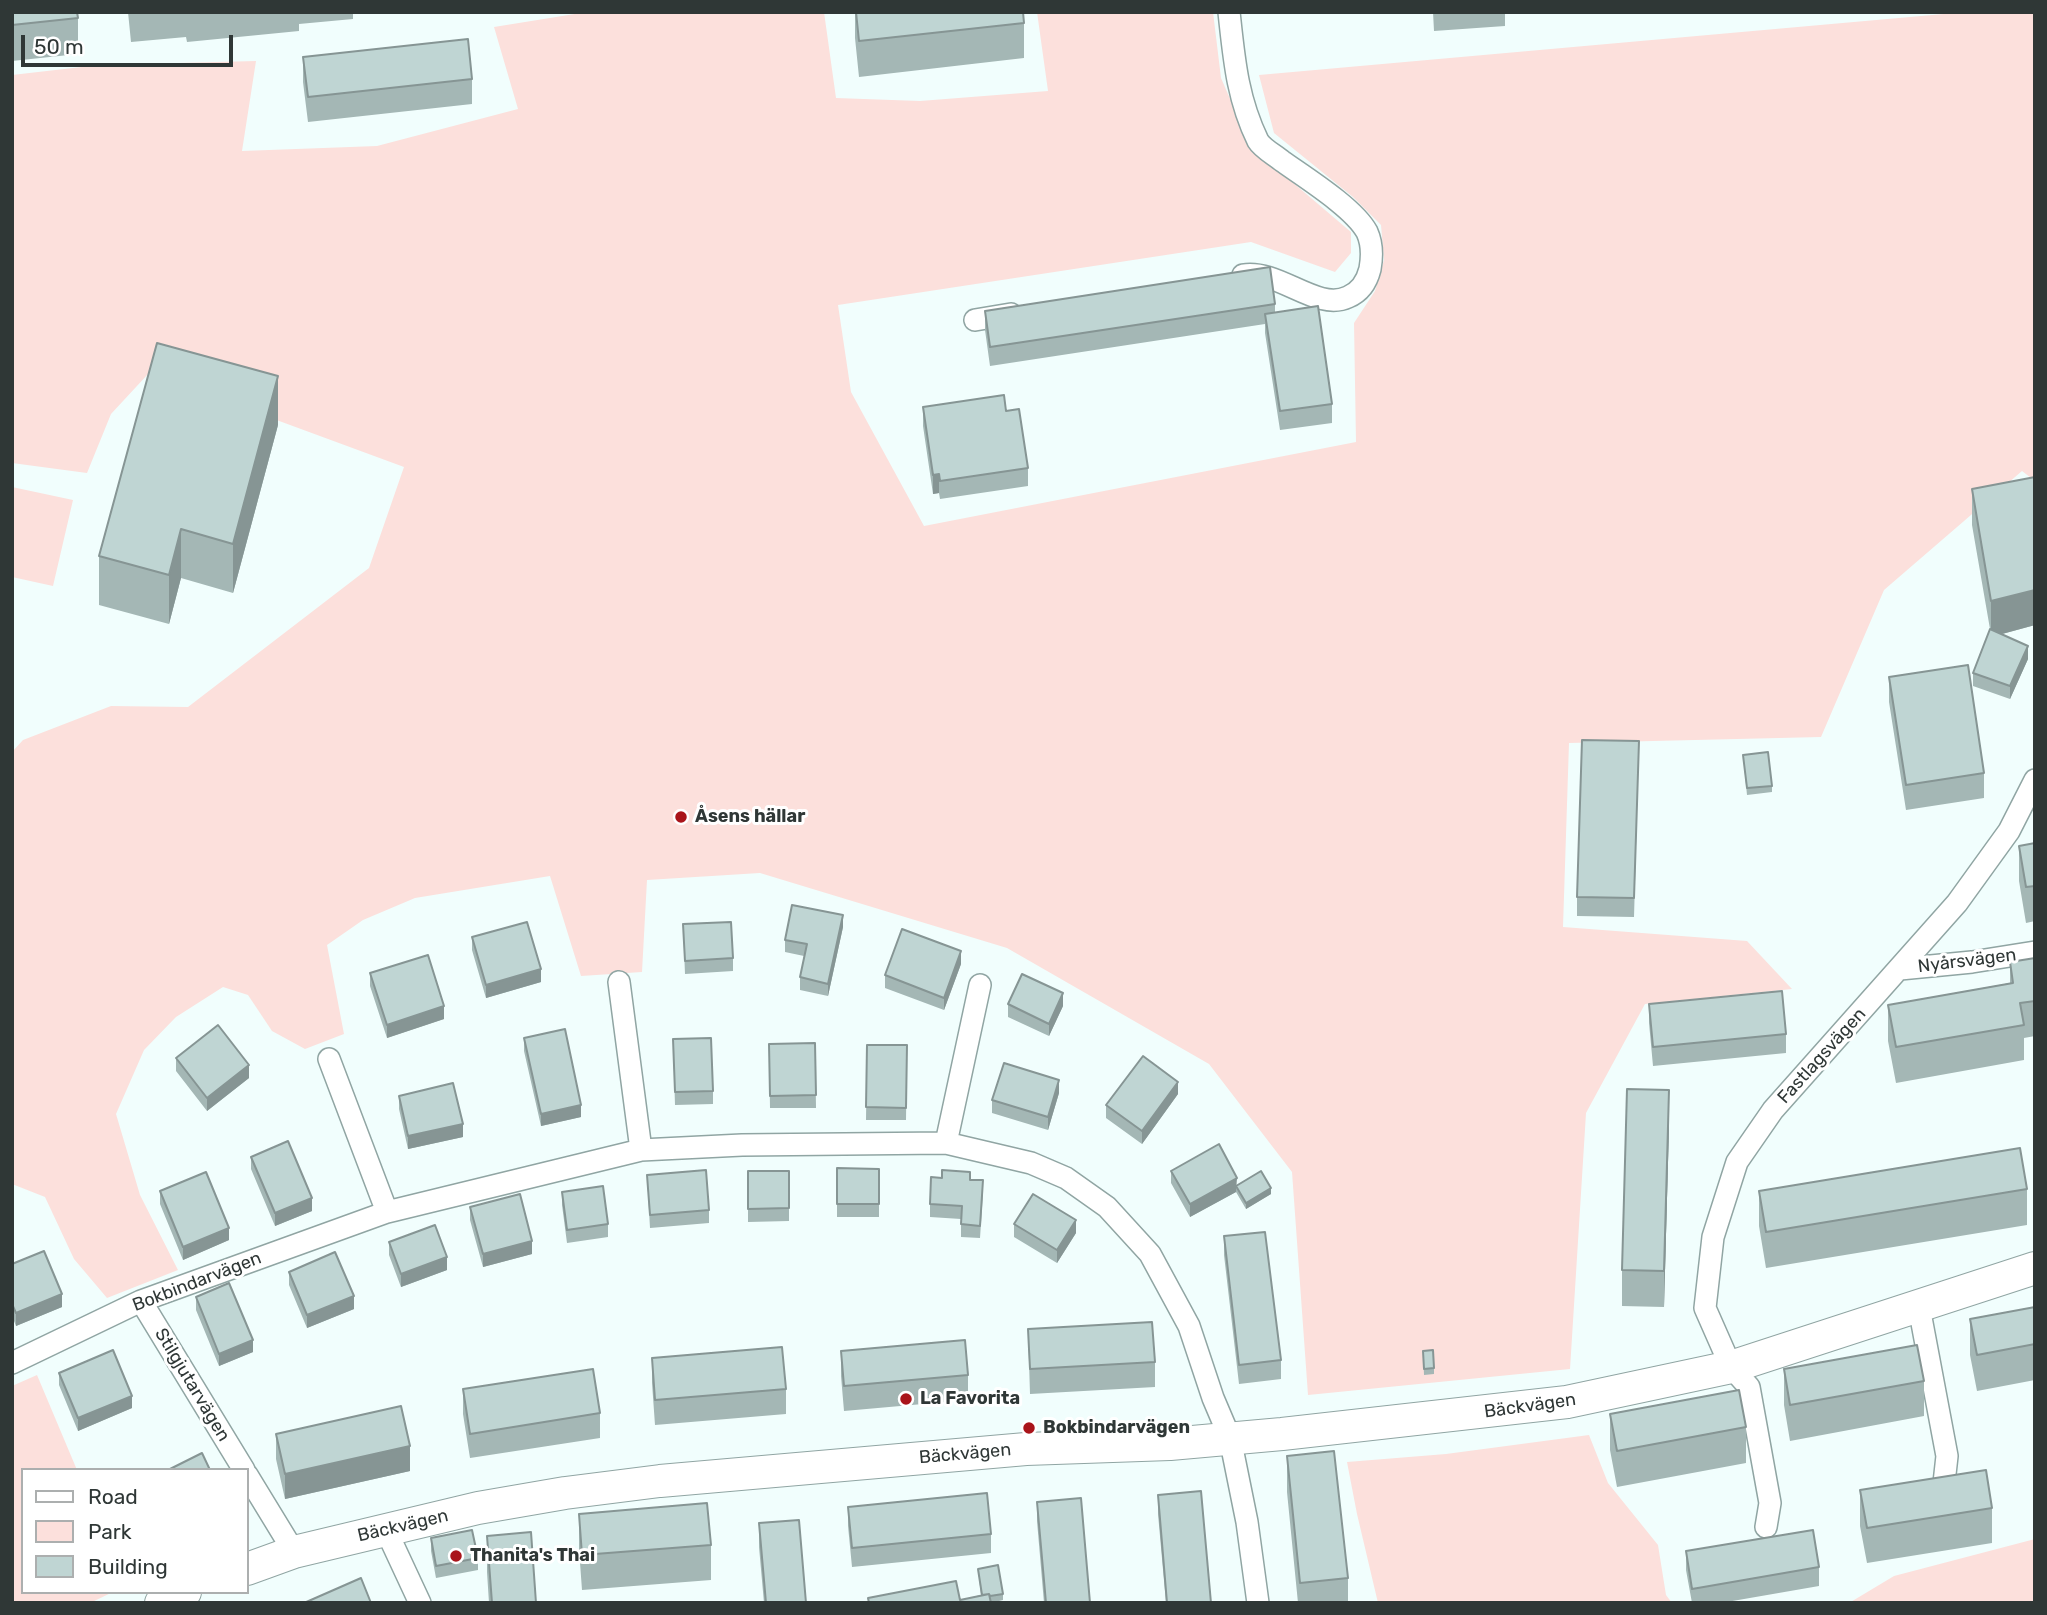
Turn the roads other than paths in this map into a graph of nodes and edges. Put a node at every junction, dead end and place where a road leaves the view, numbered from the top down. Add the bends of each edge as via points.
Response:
1 (1228, 12) edge
2 (1225, 278) edge
3 (1027, 311) edge
4 (975, 320) dead end
5 (2035, 780) edge
6 (2035, 952) edge
7 (1899, 969) junction
8 (619, 982) dead end
9 (981, 985) dead end
10 (329, 1059) dead end
11 (946, 1143) junction
12 (641, 1150) junction
13 (387, 1212) junction
14 (2035, 1268) edge
15 (141, 1301) junction
16 (1919, 1307) junction
17 (12, 1363) edge
18 (1731, 1367) junction
19 (1230, 1438) junction
20 (243, 1468) edge
21 (248, 1477) edge
22 (1944, 1483) edge
23 (1766, 1527) dead end
24 (386, 1530) junction
25 (294, 1552) junction
26 (248, 1569) edge
27 (181, 1594) edge
28 (161, 1603) edge
29 (420, 1603) edge
30 (1258, 1603) edge

1 - 2 street via 1236,84 1259,144 1354,215 1368,233 1371,253 1362,288 1348,298 1326,301 1251,273
3 - 4 street
5 - 7 street, Fastlagsvägen via 2002,842 1957,904
6 - 7 street, Nyårsvägen
7 - 18 street, Fastlagsvägen via 1773,1110 1737,1162 1713,1237 1705,1308
8 - 12 street
9 - 11 street
10 - 13 street
11 - 12 street, Bokbindarvägen
11 - 19 street, Bokbindarvägen via 1031,1163 1066,1178 1107,1207 1150,1254 1183,1315
12 - 13 street, Bokbindarvägen
13 - 15 street, Bokbindarvägen
14 - 16 street, Bäckvägen
15 - 17 street, Bokbindarvägen
15 - 20 street, Stilgjutarvägen
16 - 18 street, Bäckvägen
16 - 22 street via 1947,1456
18 - 19 street, Bäckvägen via 1567,1402
18 - 23 street via 1749,1387 1770,1503
19 - 24 street, Bäckvägen via 1026,1449 660,1481 478,1508
19 - 30 street, Bokbindarvägen
21 - 25 street
24 - 25 street, Bäckvägen
24 - 29 street
25 - 26 street, Bäckvägen
27 - 28 street

